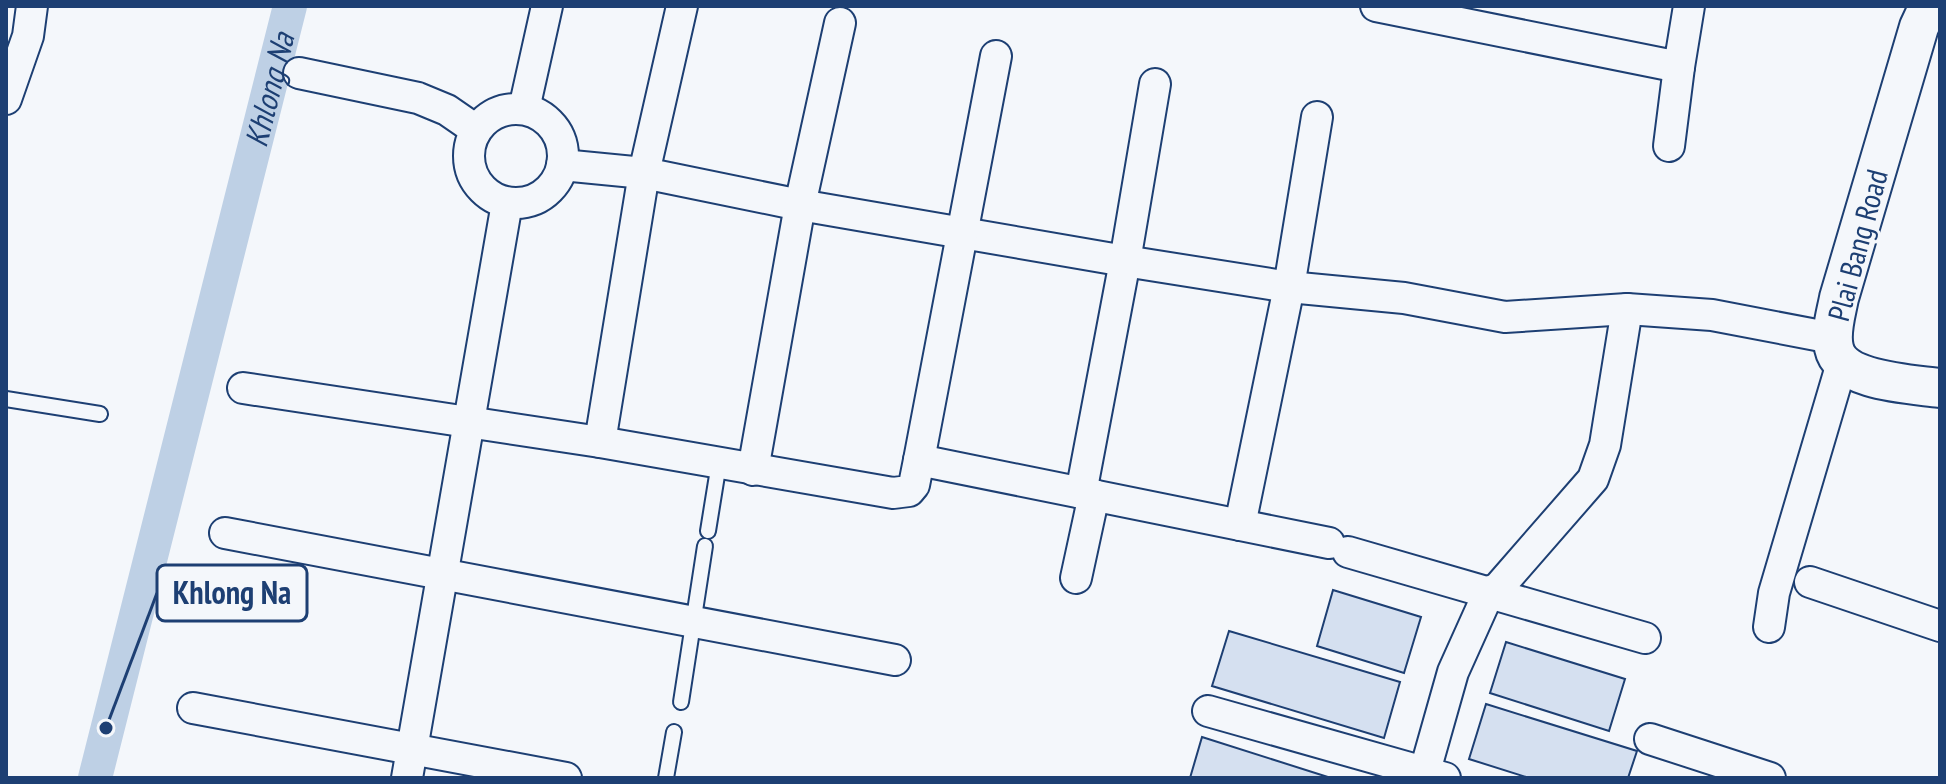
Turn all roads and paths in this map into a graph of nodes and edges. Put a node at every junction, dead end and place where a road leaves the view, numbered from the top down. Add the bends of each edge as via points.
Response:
1 (32, 6) edge
2 (547, 6) edge
3 (682, 6) edge
4 (1376, 6) edge
5 (1689, 6) edge
6 (1934, 6) edge
7 (840, 23) dead end
8 (996, 56) dead end
9 (1679, 67) junction
10 (299, 73) dead end
11 (1155, 84) dead end
12 (6, 99) edge
13 (524, 109) junction
14 (1317, 117) dead end
15 (476, 130) junction
16 (1669, 146) dead end
17 (562, 165) junction
18 (644, 173) junction
19 (507, 203) junction
20 (800, 205) junction
21 (964, 233) junction
22 (1125, 261) junction
23 (1289, 287) junction
24 (1627, 309) junction
25 (1837, 351) junction
26 (243, 388) dead end
27 (1940, 388) edge
28 (6, 399) edge
29 (100, 414) dead end
30 (469, 424) junction
31 (600, 442) junction
32 (919, 460) junction
33 (719, 463) junction
34 (753, 470) junction
35 (1088, 494) junction
36 (1240, 525) junction
37 (225, 533) dead end
38 (444, 574) junction
39 (1076, 578) dead end
40 (1810, 582) dead end
41 (1489, 592) junction
42 (694, 622) junction
43 (1940, 626) edge
44 (1769, 627) dead end
45 (1645, 638) dead end
46 (895, 660) dead end
47 (681, 702) dead end
48 (193, 708) dead end
49 (1208, 711) dead end
50 (674, 732) dead end
51 (1650, 739) dead end
52 (410, 764) edge
53 (1431, 776) edge
54 (566, 778) edge
55 (666, 778) edge
56 (1770, 778) edge

1 - 12 street via 28,36
2 - 13 street
3 - 18 street
4 - 9 street
5 - 9 street
6 - 25 street, Plai Bang Road via 1919,27 1839,298
7 - 20 street
8 - 21 street
9 - 16 street
10 - 15 street via 418,98
11 - 22 street
13 - 15 street via 506,109
13 - 17 street via 555,129
14 - 23 street
15 - 19 street via 469,166 490,196
17 - 18 street
17 - 19 street via 556,182 543,195 526,203
18 - 20 street
18 - 31 street
19 - 30 street
20 - 21 street
20 - 34 street
21 - 22 street
21 - 32 street
22 - 23 street
22 - 35 street
23 - 24 street via 1404,298 1505,317
23 - 36 street
24 - 25 street via 1712,315
24 - 41 street via 1605,445 1593,479
25 - 27 street, Plai Bang Road via 1870,378
25 - 44 street
26 - 30 street
28 - 29 lane
30 - 31 street
30 - 38 street
31 - 33 street
32 - 34 street via 914,485 901,493
32 - 35 street
33 - 34 street
33 - 42 lane
35 - 36 street
35 - 39 street
36 - 41 street
37 - 38 street
38 - 42 street
38 - 52 street
40 - 43 street
41 - 45 street
41 - 53 street via 1453,672
42 - 46 street
42 - 47 lane
48 - 52 street
49 - 53 street
50 - 55 lane
51 - 56 street
52 - 54 street

